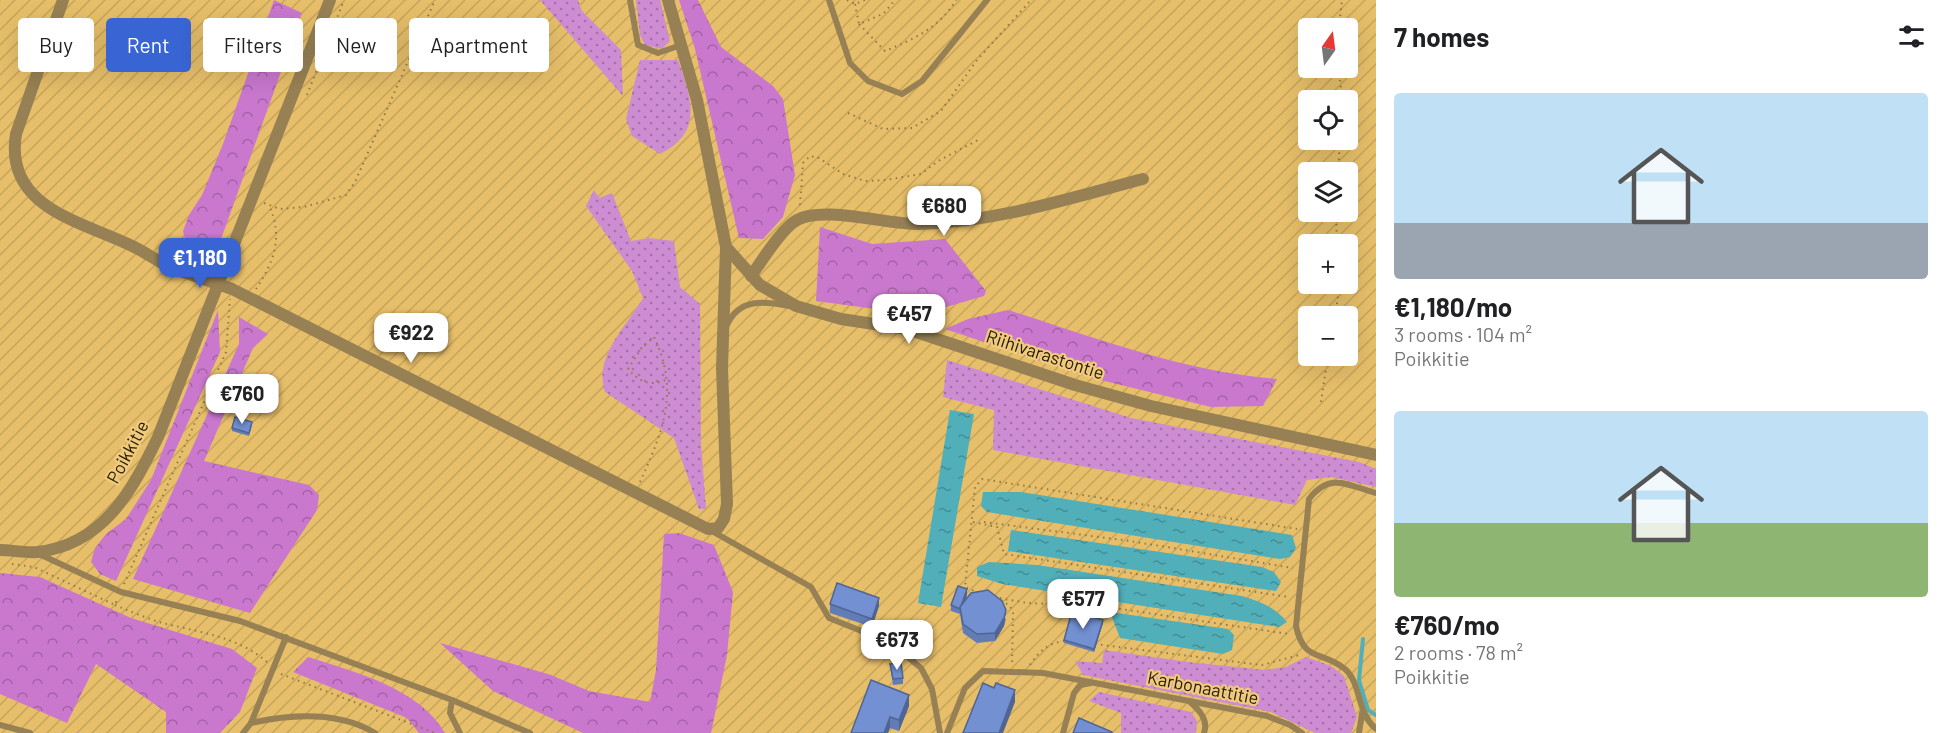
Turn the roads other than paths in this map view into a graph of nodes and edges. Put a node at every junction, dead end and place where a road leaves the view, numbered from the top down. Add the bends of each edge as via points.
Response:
1 (63, 0) edge
2 (330, 0) edge
3 (630, 0) edge
4 (668, 0) edge
5 (830, 0) edge
6 (987, 0) edge
7 (681, 45) junction
8 (1143, 179) dead end
9 (726, 247) junction
10 (751, 276) junction
11 (219, 284) junction
12 (814, 311) junction
13 (722, 339) junction
14 (1376, 455) edge
15 (1376, 493) edge
16 (708, 529) junction
17 (0, 549) edge
18 (36, 552) junction
19 (286, 637) junction
20 (1095, 683) junction
21 (452, 700) junction
22 (1188, 700) junction
23 (1362, 712) junction
24 (251, 723) junction
25 (0, 725) edge
26 (1376, 729) edge
27 (30, 733) edge
28 (243, 733) edge
29 (375, 733) edge
30 (460, 733) edge
31 (530, 733) edge
32 (940, 733) edge
33 (947, 733) edge
34 (1063, 733) edge
35 (1204, 733) edge
36 (1302, 733) edge
37 (1359, 733) edge

1 - 11 street via 16,134 13,153 19,175 47,208 173,268
2 - 11 street, Poikkitie
3 - 7 lane via 638,45 658,53
4 - 7 street, Riihivarastontie
5 - 6 lane via 850,63 868,81 902,94 922,81
7 - 9 street, Riihivarastontie via 698,107
8 - 10 street via 996,216 919,224 820,214 797,220
9 - 10 street, Riihivarastontie
9 - 13 street
10 - 12 street, Riihivarastontie via 796,306
11 - 16 street
11 - 18 street, Poikkitie via 158,437 134,486 103,523 70,545
12 - 13 lane via 754,302 737,308
12 - 14 street, Riihivarastontie via 908,329 1151,406
13 - 16 street via 727,504 718,528
15 - 23 lane via 1338,483 1319,485 1309,499 1296,626 1307,650 1345,669
16 - 32 lane via 812,587 829,618 869,634 921,668 932,689
17 - 18 street, Poikkitie
18 - 19 lane via 121,592 240,621
19 - 21 lane
19 - 24 lane
20 - 22 lane, Karbonaattitie
20 - 33 lane, Karbonaattitie via 1043,673 983,671 965,688
20 - 34 lane via 1080,685 1074,693
21 - 30 lane via 450,713
21 - 31 lane
22 - 35 lane via 1201,712
22 - 36 lane, Karbonaattitie via 1267,716
23 - 26 lane
23 - 37 lane
24 - 28 lane
24 - 29 lane via 326,715 357,722
25 - 27 lane

